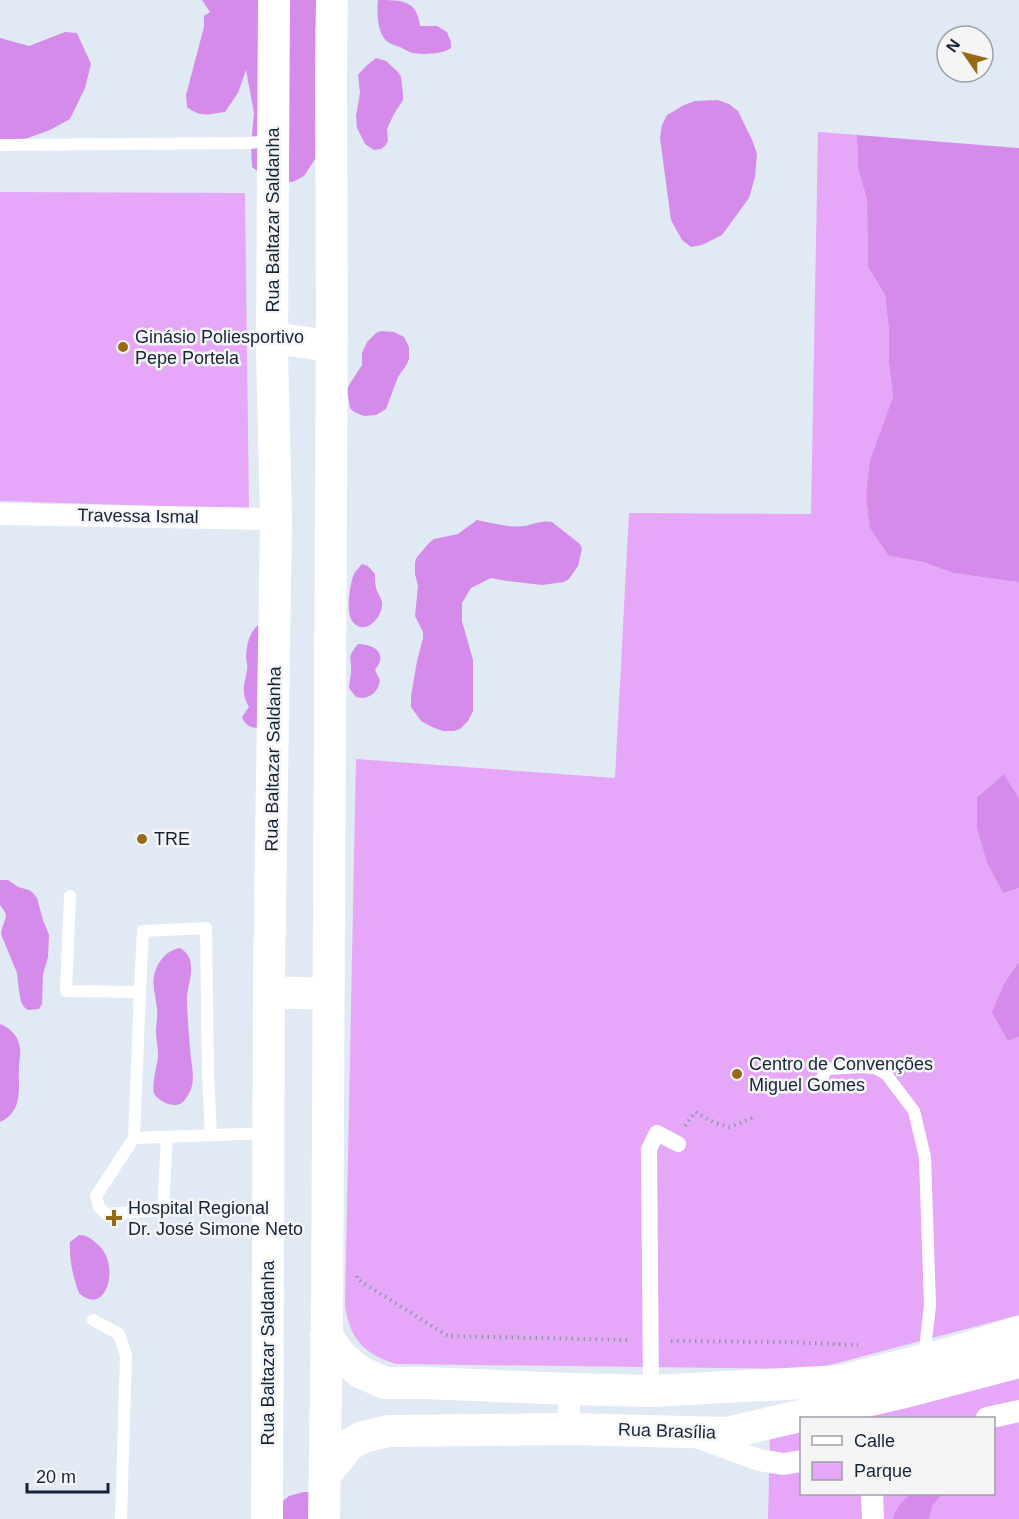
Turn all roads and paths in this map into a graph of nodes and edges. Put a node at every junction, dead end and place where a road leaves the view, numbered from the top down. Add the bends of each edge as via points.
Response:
1 (274, 0) edge
2 (332, 0) edge
3 (273, 141) junction
4 (0, 145) edge
5 (272, 338) junction
6 (332, 346) junction
7 (0, 514) edge
8 (276, 519) junction
9 (70, 896) dead end
10 (140, 992) junction
11 (269, 992) junction
12 (328, 994) junction
13 (820, 1082) dead end
14 (755, 1117) dead end
15 (268, 1133) junction
16 (657, 1133) junction
17 (211, 1134) junction
18 (167, 1137) junction
19 (134, 1138) junction
20 (678, 1144) dead end
21 (357, 1267) dead end
22 (93, 1320) dead end
23 (1019, 1332) edge
24 (326, 1335) junction
25 (650, 1341) junction
26 (866, 1345) dead end
27 (924, 1359) junction
28 (1019, 1362) edge
29 (570, 1389) junction
30 (651, 1390) junction
31 (1019, 1411) edge
32 (995, 1417) edge
33 (568, 1429) junction
34 (680, 1431) junction
35 (800, 1461) edge
36 (325, 1476) junction
37 (872, 1495) edge
38 (121, 1519) edge
39 (267, 1519) edge
40 (324, 1519) edge
41 (873, 1519) edge

1 - 3 main road, Rua Baltazar Saldanha
2 - 6 main road
3 - 4 lane
3 - 5 main road, Rua Baltazar Saldanha
5 - 6 main road
5 - 8 main road, Rua Baltazar Saldanha
6 - 12 main road
7 - 8 street, Travessa Ismal
8 - 11 main road, Rua Baltazar Saldanha
9 - 10 lane via 66,991
10 - 17 lane via 142,931 206,928
10 - 19 lane
11 - 12 main road
11 - 15 main road, Rua Baltazar Saldanha
12 - 24 main road
13 - 27 lane via 827,1069 874,1068 886,1074 914,1112 925,1157 930,1305
14 - 16 path via 730,1127 695,1112 672,1143
15 - 17 lane
15 - 39 main road, Rua Baltazar Saldanha
16 - 20 street
16 - 25 street via 649,1149
17 - 18 lane
18 - 19 lane
18 - 19 lane via 164,1210 106,1214 96,1196
21 - 25 path via 357,1279 448,1336
22 - 38 lane via 119,1335 126,1355
23 - 27 main road
24 - 29 main road via 353,1367 385,1383
24 - 36 main road
25 - 26 path
25 - 30 street
27 - 30 main road via 841,1381
28 - 34 main road, Rua Brasília via 726,1433
29 - 30 main road
29 - 33 street
31 - 32 street
33 - 34 main road, Rua Brasília
33 - 36 main road, Rua Brasília via 388,1431 349,1445
34 - 35 street via 759,1461
36 - 40 main road
37 - 41 street

